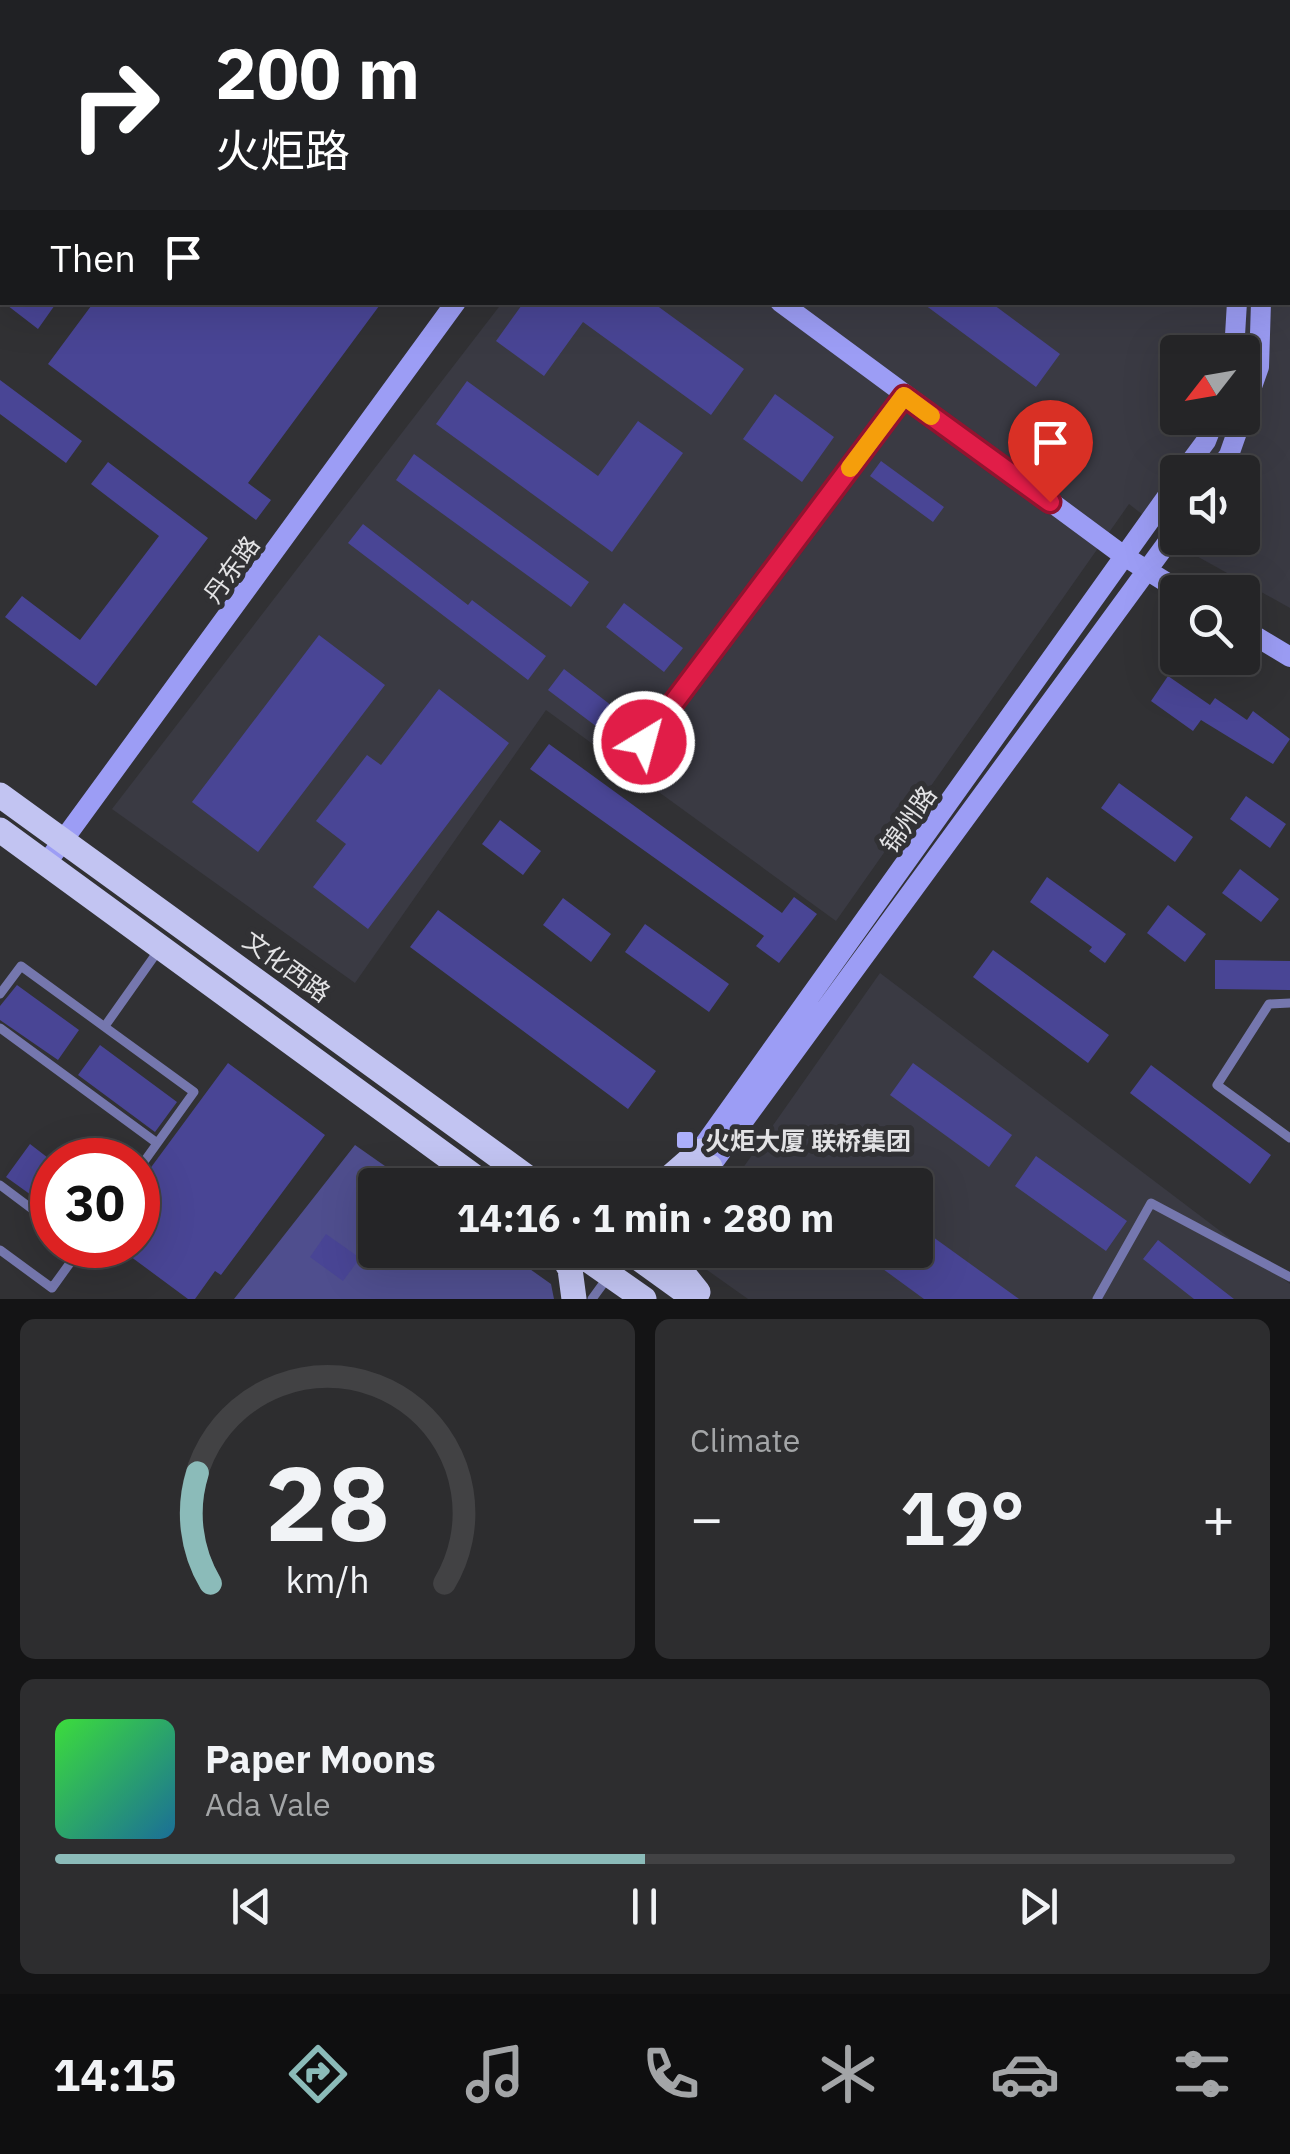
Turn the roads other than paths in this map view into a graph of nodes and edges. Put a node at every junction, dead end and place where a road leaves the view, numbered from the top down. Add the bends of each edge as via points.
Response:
1 (454, 305) edge
2 (784, 305) edge
3 (1237, 305) edge
4 (1261, 305) edge
5 (1235, 335) edge
6 (1260, 335) edge
7 (904, 396) junction
8 (1160, 506) edge
9 (1160, 552) edge
10 (1124, 556) junction
11 (1146, 571) junction
12 (1160, 579) edge
13 (1260, 638) edge
14 (1290, 656) edge
15 (644, 742) dead end
16 (0, 795) edge
17 (0, 830) edge
18 (63, 840) junction
19 (45, 865) junction
20 (160, 949) junction
21 (0, 994) edge
22 (1290, 1003) edge
23 (105, 1026) junction
24 (0, 1028) edge
25 (150, 1138) edge
26 (1290, 1138) edge
27 (160, 1139) edge
28 (463, 1168) edge
29 (515, 1168) edge
30 (704, 1168) edge
31 (704, 1168) edge
32 (0, 1185) edge
33 (30, 1208) edge
34 (0, 1250) edge
35 (66, 1268) edge
36 (569, 1268) edge
37 (596, 1268) edge
38 (655, 1268) edge
39 (679, 1268) edge
40 (1290, 1277) edge
41 (622, 1289) edge
42 (574, 1299) edge
43 (592, 1299) edge
44 (695, 1299) edge
45 (705, 1299) edge
46 (1097, 1299) edge

1 - 18 main road, 丹东路
2 - 7 main road
3 - 5 main road
4 - 6 main road
7 - 10 main road
7 - 15 street
8 - 10 main road, 锦州路
9 - 11 main road, 锦州路
10 - 11 main road
10 - 30 main road, 锦州路
11 - 12 main road
11 - 31 main road, 锦州路
13 - 14 main road
16 - 18 main road, 文化西路
17 - 19 main road
18 - 19 main road, 丹东路
18 - 29 main road, 文化西路
19 - 20 main road
20 - 23 lane
20 - 28 main road
21 - 23 lane via 22,966
22 - 26 lane via 1269,1004 1217,1084
23 - 27 lane via 194,1092
24 - 25 lane
32 - 33 lane
34 - 35 lane via 52,1288
36 - 42 main road
37 - 41 main road
38 - 44 main road
39 - 45 main road
40 - 46 lane via 1151,1203
41 - 43 lane

